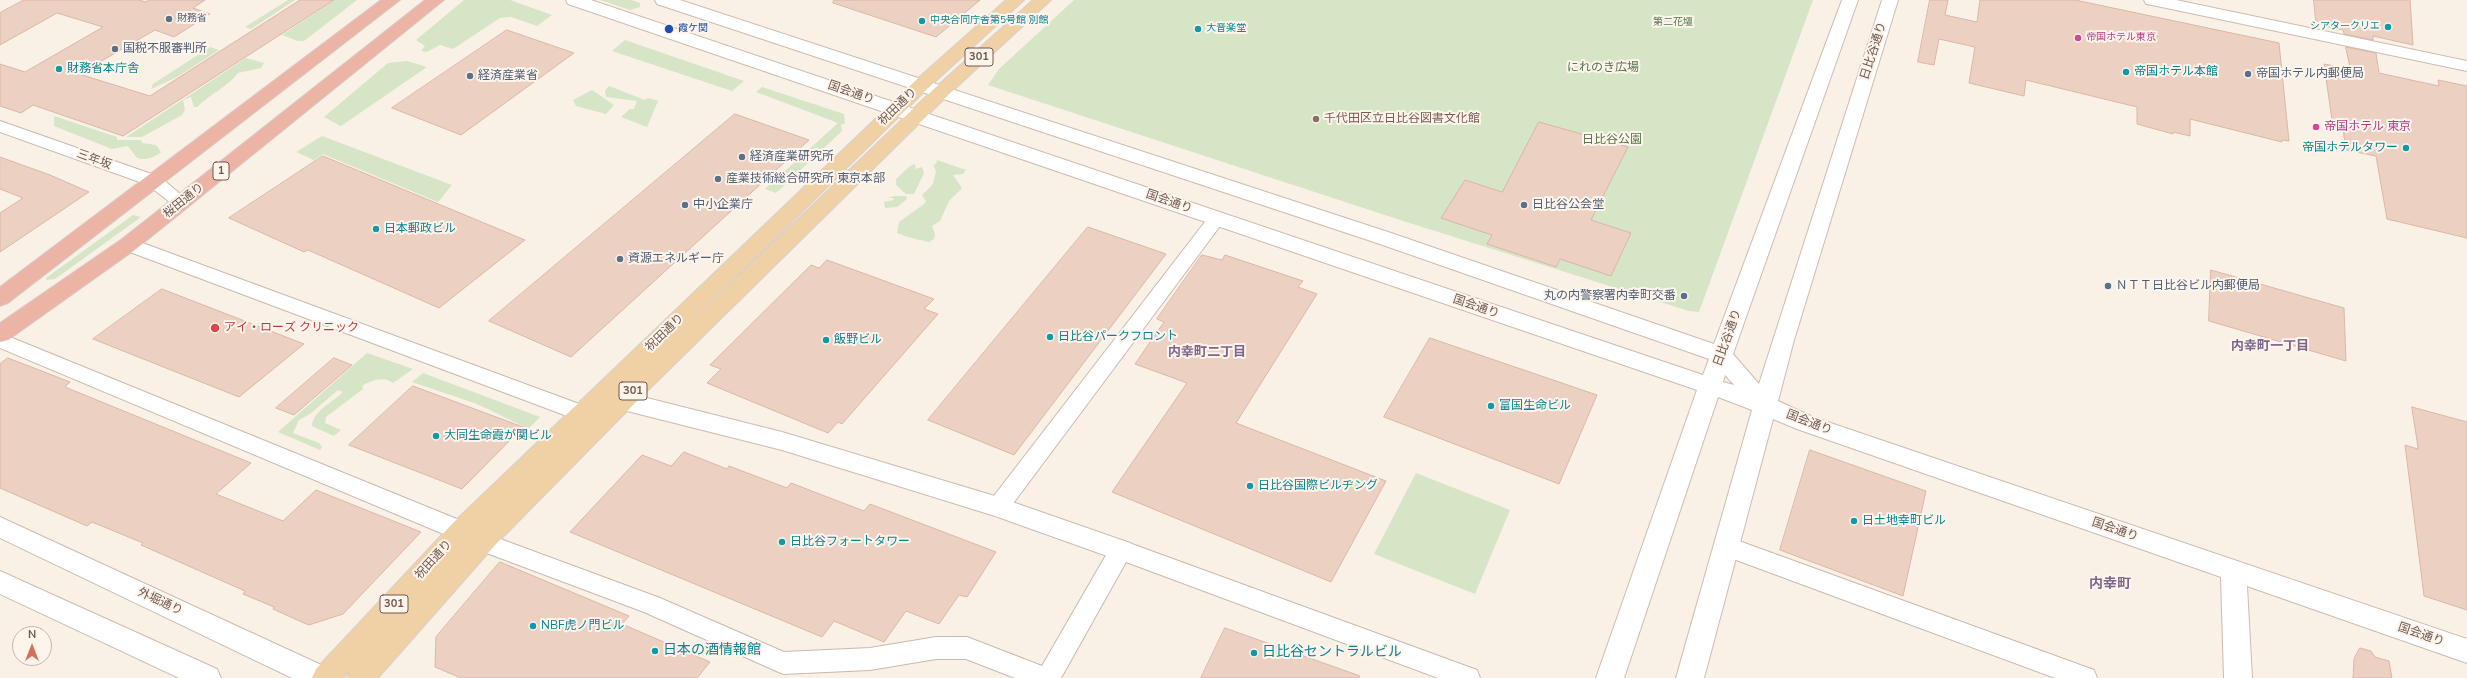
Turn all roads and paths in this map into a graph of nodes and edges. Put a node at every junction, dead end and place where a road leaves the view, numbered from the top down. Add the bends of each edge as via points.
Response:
1 (392, 0) edge
2 (436, 0) edge
3 (574, 0) edge
4 (663, 0) edge
5 (1016, 0) edge
6 (1043, 0) edge
7 (1850, 0) edge
8 (1890, 0) edge
9 (2152, 0) edge
10 (2467, 66) edge
11 (921, 85) junction
12 (941, 92) junction
13 (907, 112) junction
14 (0, 126) edge
15 (154, 181) junction
16 (182, 203) junction
17 (1217, 218) junction
18 (129, 244) junction
19 (44, 266) junction
20 (0, 288) edge
21 (0, 298) edge
22 (0, 334) edge
23 (0, 340) edge
24 (1721, 355) junction
25 (1710, 386) junction
26 (615, 403) junction
27 (1764, 405) junction
28 (582, 413) junction
29 (998, 507) junction
30 (0, 527) edge
31 (461, 531) junction
32 (484, 542) junction
33 (1728, 547) junction
34 (1121, 550) junction
35 (2233, 571) junction
36 (0, 582) edge
37 (2467, 651) edge
38 (207, 678) edge
39 (320, 678) edge
40 (326, 678) edge
41 (361, 678) edge
42 (1043, 678) edge
43 (1048, 678) edge
44 (1468, 678) edge
45 (1610, 678) edge
46 (1690, 678) edge
47 (2085, 678) edge
48 (2238, 678) edge

1 - 15 highway
2 - 16 highway, 桜田通り / 1
3 - 13 street, 国会通り
4 - 11 street
5 - 11 main road, 祝田通り / 301
6 - 12 main road, 祝田通り / 301
7 - 24 street, 日比谷通り
8 - 27 street, 日比谷通り
9 - 10 street
11 - 12 street
11 - 13 main road, 祝田通り / 301
12 - 13 main road, 祝田通り / 301
12 - 24 street via 1392,240
13 - 17 street, 国会通り
13 - 26 main road, 祝田通り / 301
13 - 28 main road, 祝田通り / 301
14 - 15 street, 三年坂
15 - 16 street, 三年坂
15 - 19 highway
16 - 18 highway, 桜田通り / 1
17 - 25 street, 国会通り
17 - 29 street
18 - 22 highway, 桜田通り / 1
18 - 28 street
19 - 20 street
19 - 21 highway
23 - 31 street
24 - 25 street, 日比谷通り
24 - 27 street, 国会通り
25 - 27 street, 国会通り
25 - 45 street, 日比谷通り
26 - 28 street
26 - 29 street via 782,441
26 - 32 main road, 祝田通り / 301
27 - 33 street, 日比谷通り
27 - 35 street, 国会通り via 1805,423
28 - 31 main road, 祝田通り / 301
29 - 34 street
30 - 39 street, 外堀通り
31 - 40 main road, 祝田通り / 301
32 - 41 main road, 祝田通り / 301
32 - 42 street via 652,605 784,663 870,659 936,648 967,648
33 - 46 street, 日比谷通り
33 - 47 street
34 - 43 street
34 - 44 street
35 - 37 street, 国会通り
35 - 48 street
36 - 38 street

